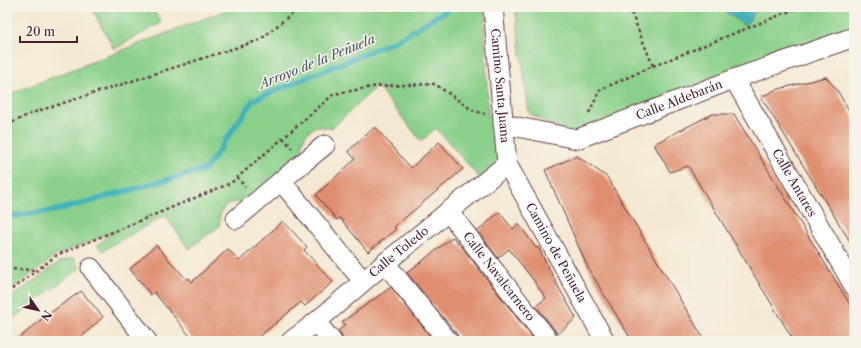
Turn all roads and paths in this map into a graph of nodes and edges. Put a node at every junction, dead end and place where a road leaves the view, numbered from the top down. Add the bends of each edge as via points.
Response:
1 (300, 7) edge
2 (493, 7) edge
3 (629, 7) edge
4 (800, 7) edge
5 (854, 37) edge
6 (653, 66) junction
7 (734, 79) junction
8 (503, 124) junction
9 (7, 125) edge
10 (577, 139) junction
11 (325, 145) dead end
12 (507, 164) junction
13 (281, 181) junction
14 (448, 212) junction
15 (236, 219) dead end
16 (385, 263) junction
17 (91, 268) dead end
18 (7, 269) edge
19 (37, 270) junction
20 (363, 281) junction
21 (854, 286) edge
22 (7, 293) edge
23 (316, 322) junction
24 (601, 339) edge
25 (148, 341) edge
26 (291, 341) edge
27 (332, 341) edge
28 (448, 341) edge
29 (549, 341) edge

1 - 9 path via 260,40 32,113
2 - 8 street, Camino Santa Juana
3 - 6 path
4 - 6 path
5 - 7 street, Calle Aldebarán
6 - 10 path via 600,90
7 - 10 street, Calle Aldebarán
7 - 21 street, Calle Antares
8 - 10 street
8 - 12 street, Camino Santa Juana
8 - 19 path via 488,115 472,110 436,84 377,86 334,94 231,183 57,255
11 - 13 street
12 - 14 street, Calle Toledo
12 - 24 street, Camino de Peñuela
13 - 15 street
13 - 20 street
14 - 16 street, Calle Toledo
14 - 29 street, Calle Navalcarnero
16 - 20 street, Calle Toledo
16 - 28 street
17 - 25 street
18 - 19 path
19 - 22 path
20 - 23 street, Calle Toledo
23 - 26 street, Calle Toledo
23 - 27 street

